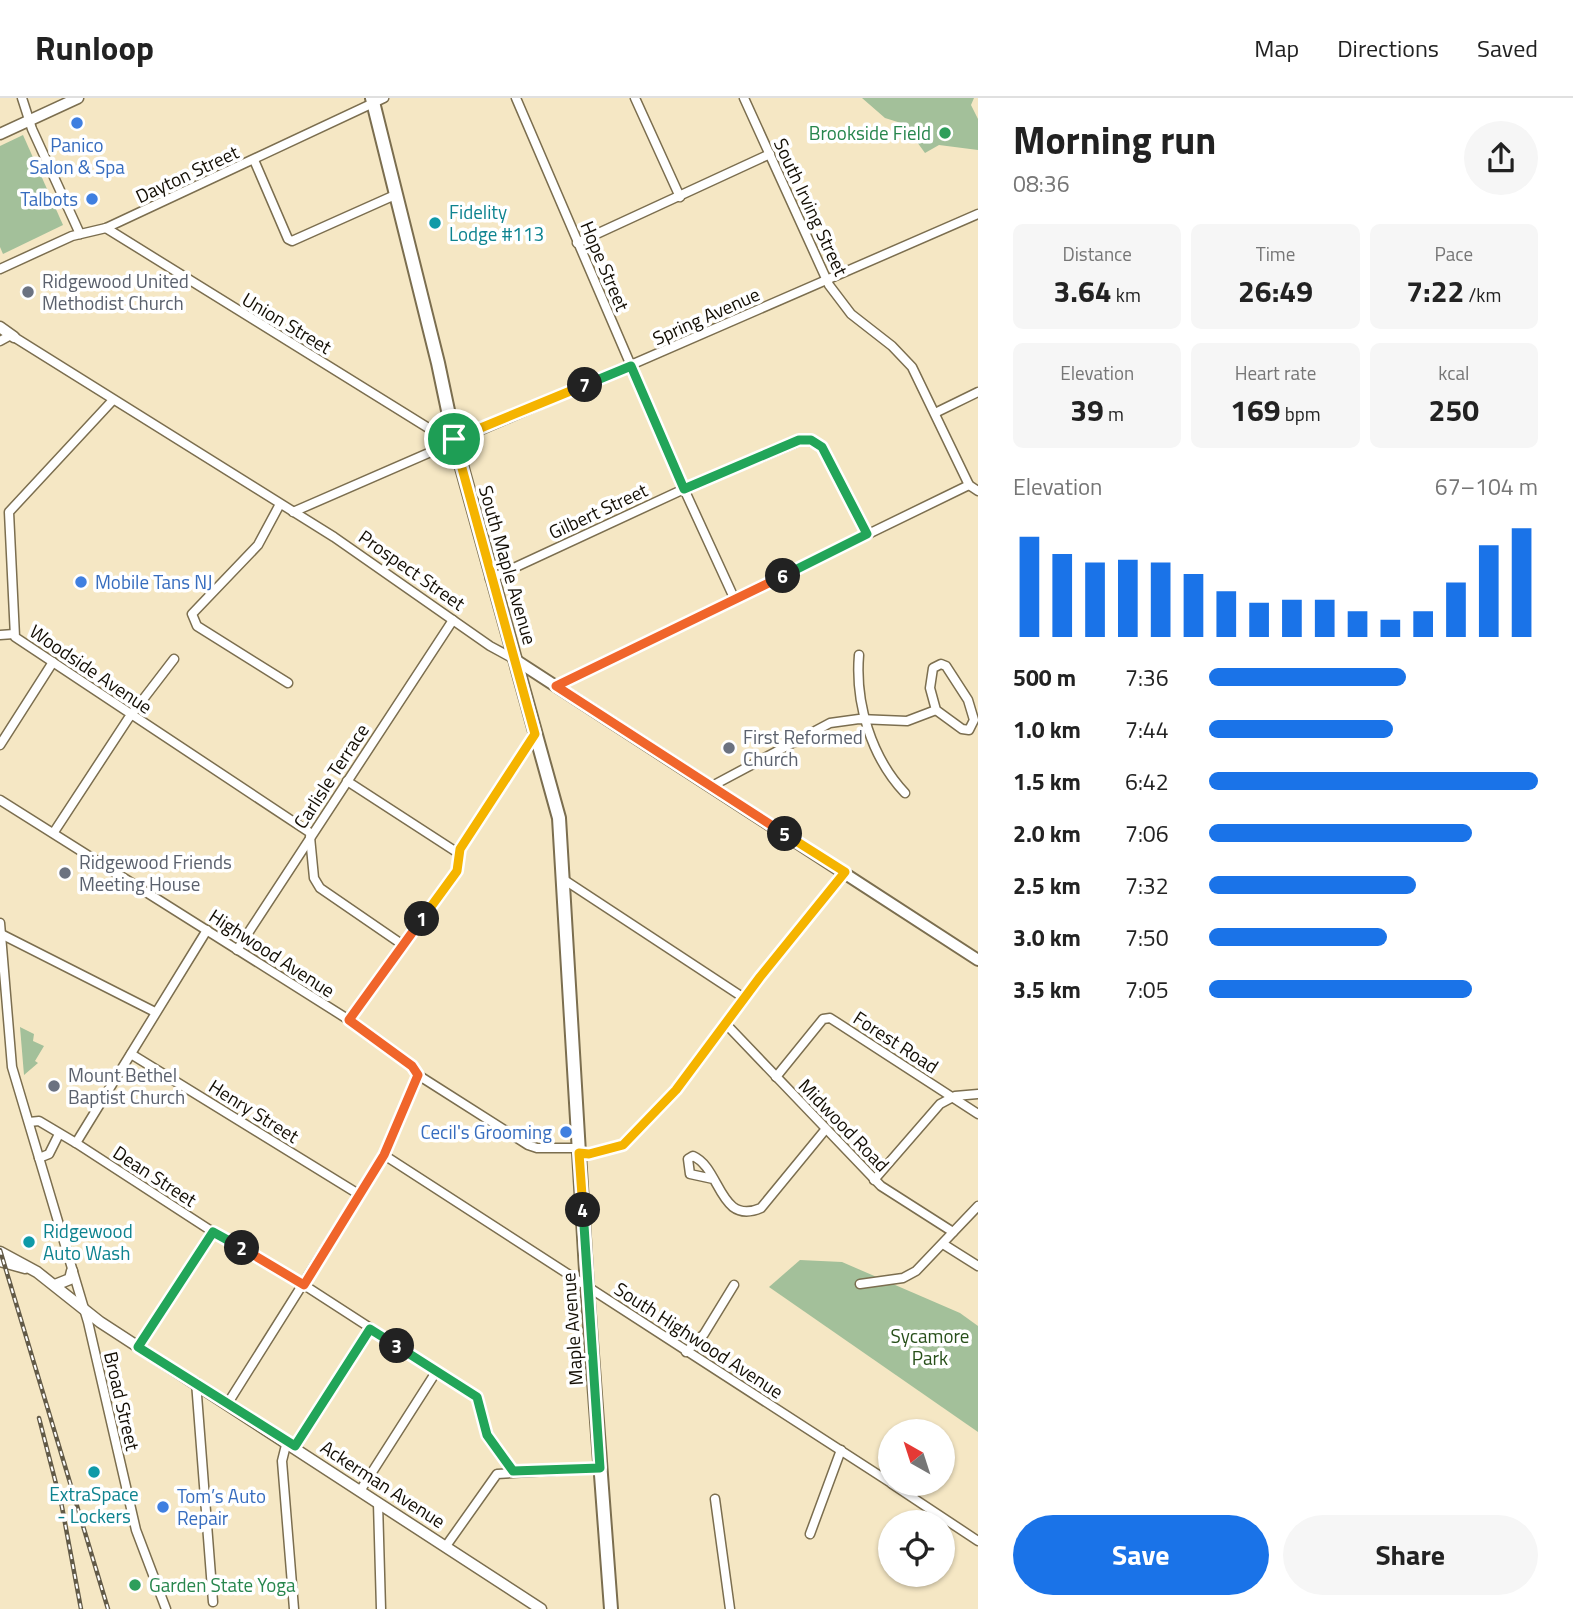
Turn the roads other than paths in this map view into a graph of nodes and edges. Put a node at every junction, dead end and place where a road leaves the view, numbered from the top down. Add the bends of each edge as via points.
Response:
1 (22, 98) edge
2 (78, 98) edge
3 (516, 98) edge
4 (635, 98) edge
5 (744, 98) edge
6 (376, 100) edge
7 (30, 120) junction
8 (0, 134) edge
9 (770, 155) junction
10 (254, 160) junction
11 (395, 195) junction
12 (680, 197) junction
13 (978, 214) edge
14 (106, 228) junction
15 (80, 234) junction
16 (577, 243) junction
17 (0, 269) edge
18 (827, 280) junction
19 (0, 327) edge
20 (12, 336) junction
21 (0, 341) edge
22 (631, 366) junction
23 (978, 392) edge
24 (113, 400) junction
25 (935, 413) junction
26 (454, 439) junction
27 (969, 485) junction
28 (684, 489) junction
29 (978, 491) edge
30 (280, 504) junction
31 (293, 512) junction
32 (867, 534) junction
33 (490, 579) junction
34 (735, 600) junction
35 (453, 620) junction
36 (14, 634) junction
37 (0, 635) edge
38 (859, 655) dead end
39 (174, 659) dead end
40 (514, 659) junction
41 (54, 662) junction
42 (288, 683) dead end
43 (556, 686) junction
44 (936, 710) junction
45 (132, 714) junction
46 (864, 719) junction
47 (535, 734) junction
48 (0, 745) edge
49 (347, 781) junction
50 (712, 786) junction
51 (905, 793) dead end
52 (0, 800) edge
53 (54, 832) junction
54 (311, 835) junction
55 (458, 853) junction
56 (845, 872) junction
57 (563, 879) junction
58 (0, 923) edge
59 (207, 930) junction
60 (1, 934) edge
61 (403, 945) junction
62 (237, 950) junction
63 (978, 960) edge
64 (744, 998) junction
65 (155, 1012) junction
66 (349, 1020) junction
67 (725, 1023) junction
68 (131, 1054) junction
69 (417, 1073) junction
70 (776, 1077) junction
71 (978, 1094) edge
72 (952, 1097) junction
73 (978, 1114) edge
74 (29, 1122) junction
75 (825, 1130) junction
76 (60, 1134) junction
77 (76, 1143) junction
78 (579, 1150) junction
79 (384, 1155) junction
80 (39, 1158) junction
81 (713, 1179) dead end
82 (874, 1180) junction
83 (360, 1195) junction
84 (978, 1206) edge
85 (213, 1232) junction
86 (953, 1233) junction
87 (943, 1244) junction
88 (0, 1252) edge
89 (0, 1261) edge
90 (978, 1266) edge
91 (33, 1270) junction
92 (72, 1271) junction
93 (860, 1284) dead end
94 (55, 1285) junction
95 (304, 1285) junction
96 (734, 1285) dead end
97 (587, 1287) junction
98 (85, 1310) junction
99 (370, 1329) junction
100 (138, 1347) junction
101 (686, 1352) junction
102 (436, 1372) junction
103 (196, 1382) junction
104 (228, 1403) junction
105 (291, 1444) junction
106 (841, 1450) junction
107 (600, 1468) junction
108 (513, 1471) junction
109 (878, 1475) edge
110 (360, 1491) junction
111 (909, 1496) edge
112 (715, 1499) dead end
113 (378, 1503) junction
114 (810, 1534) dead end
115 (978, 1541) edge
116 (446, 1546) junction
117 (213, 1602) dead end
118 (166, 1609) edge
119 (294, 1609) edge
120 (381, 1609) edge
121 (541, 1609) edge
122 (611, 1609) edge
123 (730, 1609) edge

1 - 7 street
2 - 7 street
3 - 16 street, Hope Street
4 - 12 street
5 - 9 street, South Irving Street
6 - 10 street, Dayton Street
6 - 11 main road, South Maple Avenue
7 - 8 street
7 - 15 street
9 - 12 street
9 - 18 street, South Irving Street
10 - 11 street via 292,241
10 - 14 street, Dayton Street
11 - 26 main road, South Maple Avenue
12 - 16 street
13 - 18 street, Spring Avenue
14 - 15 street, Dayton Street
14 - 26 street, Union Street via 397,409
15 - 17 street, Dayton Street
16 - 22 street, Hope Street
18 - 22 street, Spring Avenue
18 - 25 street, South Irving Street via 851,314 912,367
19 - 20 street, Prospect Street
20 - 21 street
20 - 24 street, Prospect Street
22 - 26 street, Spring Avenue
22 - 28 street, Hope Street
23 - 25 street
24 - 30 street, Prospect Street
24 - 36 street, Woodside Avenue via 9,512
25 - 27 street, South Irving Street
26 - 31 street, Spring Avenue
26 - 33 main road, South Maple Avenue
27 - 29 street
27 - 32 street
28 - 32 street, Gilbert Street via 799,440 811,440 826,452
28 - 33 street, Gilbert Street
28 - 34 street, Hope Street
30 - 31 street, Prospect Street
30 - 42 street via 258,545 191,614 197,626
31 - 35 street, Prospect Street
32 - 34 street
33 - 40 main road, South Maple Avenue
34 - 43 street
35 - 40 street, Prospect Street
35 - 49 street, Carlisle Terrace
36 - 37 street
36 - 41 street, Woodside Avenue
38 - 46 street
39 - 45 street
40 - 43 main road, Prospect Street
40 - 47 main road, South Maple Avenue
41 - 45 street, Woodside Avenue
41 - 48 street
43 - 50 main road, Prospect Street
44 - 44 street via 930,680 933,668 941,664 968,700 974,724 969,730 962,729
44 - 46 street via 907,721
45 - 53 street
45 - 54 street, Woodside Avenue
46 - 50 street via 830,723
46 - 51 street via 885,766
47 - 55 street
47 - 57 main road, South Maple Avenue via 559,818
49 - 54 street, Carlisle Terrace
49 - 55 street
50 - 56 main road, Prospect Street
52 - 53 street, Highwood Avenue
53 - 59 street, Highwood Avenue
54 - 61 street via 314,878 320,888
54 - 62 street, Carlisle Terrace
55 - 61 street via 457,871
56 - 63 main road, Prospect Street
56 - 64 street, Highwood Avenue
57 - 64 street
57 - 78 main road, Maple Avenue
58 - 60 street, Broad Street
59 - 62 street, Highwood Avenue
59 - 65 street
60 - 65 street
60 - 74 street, Broad Street via 12,1067
61 - 66 street
62 - 66 street, Highwood Avenue
64 - 67 street, Highwood Avenue
65 - 68 street
66 - 69 street, Highwood Avenue
67 - 70 street, Midwood Road
67 - 78 street, Highwood Avenue via 676,1090 623,1145 589,1154
68 - 77 street
68 - 83 street, Henry Street
69 - 78 street, Highwood Avenue via 528,1145
69 - 79 street
70 - 72 street, Forest Road via 823,1019 830,1018
70 - 75 street, Midwood Road
71 - 72 street
72 - 73 street, Forest Road
72 - 82 street via 940,1104
74 - 76 street, Dean Street via 39,1121
74 - 80 street, Broad Street
75 - 81 street via 761,1208 735,1209
75 - 82 street, Midwood Road
76 - 77 street, Dean Street
76 - 80 street via 49,1154
77 - 85 street, Dean Street
78 - 97 main road, Maple Avenue
79 - 83 street
79 - 97 street, South Highwood Avenue
80 - 92 street, Broad Street
82 - 86 street, Midwood Road
83 - 95 street
84 - 86 street
85 - 95 street, Dean Street
85 - 100 street
86 - 87 street
87 - 90 street
87 - 93 street via 910,1276
88 - 91 street, Ackerman Avenue
89 - 91 street, Ackerman Avenue
91 - 94 street, Ackerman Avenue
92 - 94 street via 70,1279
92 - 98 street, Broad Street
94 - 98 street, Ackerman Avenue
95 - 99 street, Dean Street
95 - 104 street
96 - 101 street via 704,1334
97 - 101 street, South Highwood Avenue
97 - 107 main road, Maple Avenue
98 - 100 street, Ackerman Avenue
98 - 118 street, Broad Street via 136,1530
99 - 102 street, Dean Street
99 - 105 street
100 - 103 street, Ackerman Avenue
101 - 106 street, South Highwood Avenue
102 - 108 street, Dean Street via 477,1397 487,1435
102 - 110 street
103 - 104 street, Ackerman Avenue
103 - 117 street
104 - 105 street, Ackerman Avenue
105 - 110 street, Ackerman Avenue
105 - 119 street via 282,1461
106 - 109 street, South Highwood Avenue
106 - 114 street
107 - 108 street
107 - 122 main road, Maple Avenue
108 - 116 street via 497,1474 489,1482
110 - 113 street, Ackerman Avenue
111 - 115 street, South Highwood Avenue
112 - 123 street
113 - 116 street, Ackerman Avenue
113 - 120 street
116 - 121 street, Ackerman Avenue

